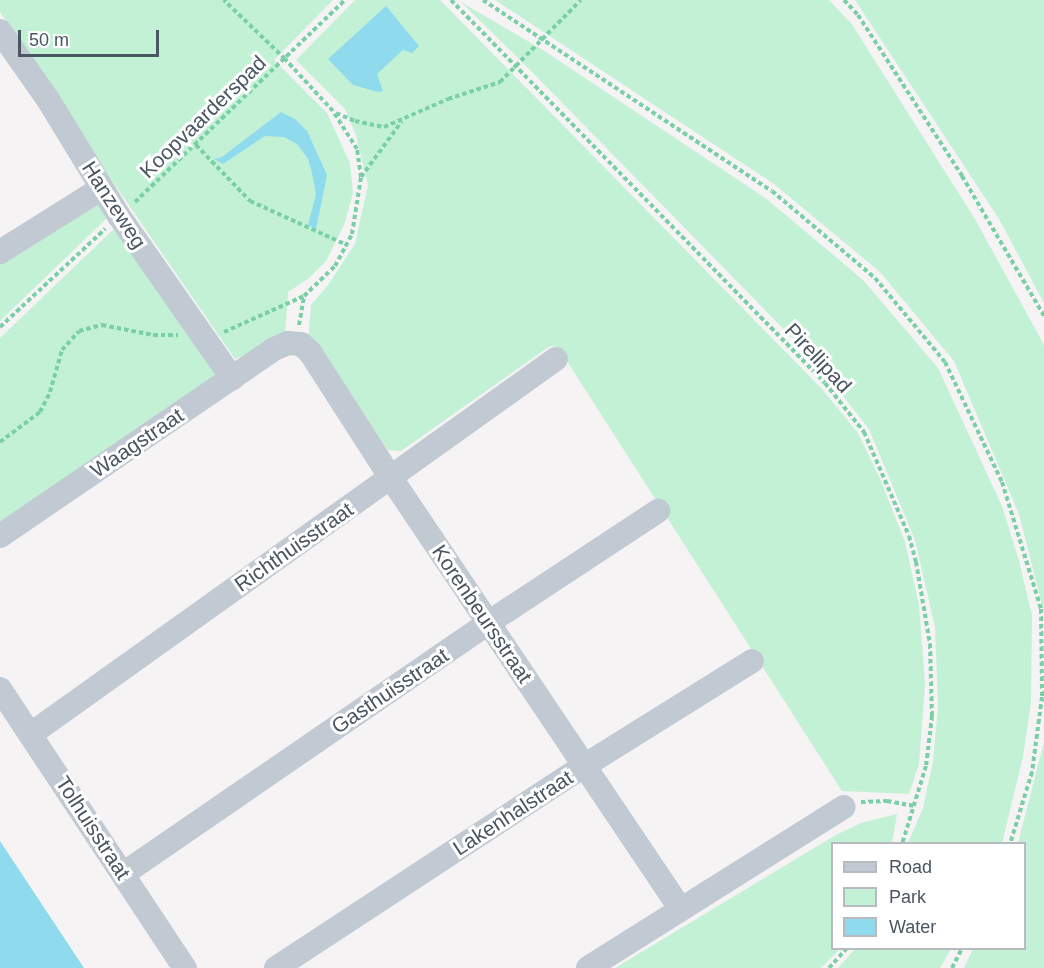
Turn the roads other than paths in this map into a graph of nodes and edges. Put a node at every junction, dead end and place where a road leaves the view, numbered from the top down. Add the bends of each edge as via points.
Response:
1 (0, 31) edge
2 (102, 188) junction
3 (0, 252) edge
4 (301, 344) joint
5 (556, 359) dead end
6 (232, 378) junction
7 (391, 478) junction
8 (658, 511) dead end
9 (0, 536) edge
10 (488, 623) junction
11 (752, 661) dead end
12 (0, 689) edge
13 (31, 734) junction
14 (584, 766) junction
15 (844, 807) road end
16 (123, 874) junction
17 (680, 908) junction
18 (185, 968) edge
19 (276, 968) edge
20 (588, 968) edge

1 - 2 street, Hanzeweg
2 - 3 street
2 - 6 street, Hanzeweg
4 - 6 street, Waagstraat via 288,343 274,349
4 - 7 street, Korenbeursstraat via 310,352
5 - 7 street, Richthuisstraat
6 - 9 street, Waagstraat
7 - 10 street, Korenbeursstraat
7 - 13 street, Richthuisstraat
8 - 10 street, Gasthuisstraat
10 - 14 street, Korenbeursstraat
10 - 16 street, Gasthuisstraat
11 - 14 street, Lakenhalstraat
12 - 13 street, Tolhuisstraat
13 - 16 street, Tolhuisstraat
14 - 17 street, Korenbeursstraat
14 - 19 street, Lakenhalstraat
15 - 17 street
16 - 18 street, Tolhuisstraat
17 - 20 street

